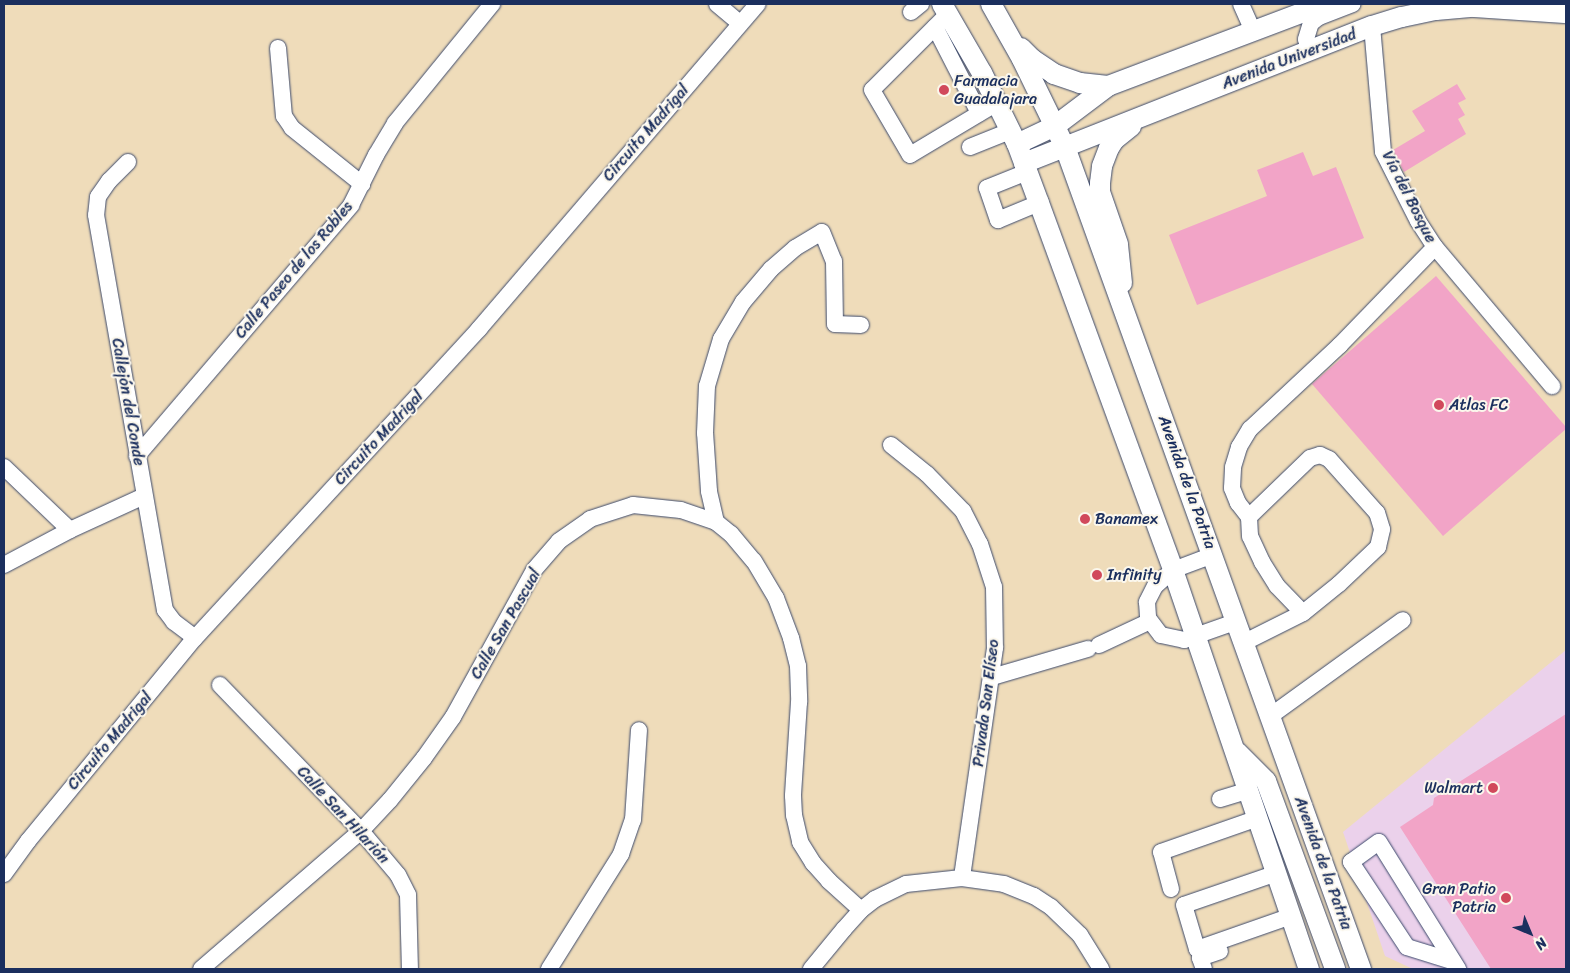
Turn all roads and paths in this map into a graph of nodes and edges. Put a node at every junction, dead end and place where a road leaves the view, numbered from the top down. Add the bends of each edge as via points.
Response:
1 (492, 4) edge
2 (717, 4) edge
3 (758, 4) edge
4 (1241, 4) edge
5 (1325, 4) edge
6 (1353, 4) edge
7 (995, 11) edge
8 (1566, 13) edge
9 (942, 15) edge
10 (740, 24) junction
11 (1372, 26) junction
12 (1253, 31) junction
13 (278, 48) dead end
14 (1309, 51) junction
15 (976, 62) junction
16 (958, 71) junction
17 (1108, 86) junction
18 (997, 103) junction
19 (979, 113) junction
20 (1149, 114) junction
21 (1055, 126) junction
22 (1013, 138) junction
23 (970, 147) dead end
24 (1065, 147) junction
25 (128, 162) dead end
26 (1026, 168) junction
27 (362, 184) junction
28 (1039, 203) junction
29 (1435, 247) junction
30 (1121, 300) junction
31 (861, 325) dead end
32 (1552, 386) dead end
33 (891, 445) dead end
34 (138, 456) junction
35 (4, 467) edge
36 (144, 496) junction
37 (1249, 517) junction
38 (716, 522) junction
39 (70, 530) junction
40 (1213, 555) junction
41 (4, 565) edge
42 (1173, 570) junction
43 (1303, 613) junction
44 (1404, 620) dead end
45 (1150, 621) junction
46 (1235, 622) junction
47 (196, 638) junction
48 (1195, 638) junction
49 (1243, 643) junction
50 (992, 677) junction
51 (220, 685) dead end
52 (1269, 717) junction
53 (640, 730) dead end
54 (1235, 751) junction
55 (1248, 790) junction
56 (1220, 799) dead end
57 (1258, 818) junction
58 (361, 832) junction
59 (1277, 873) junction
60 (4, 874) edge
61 (962, 878) junction
62 (1171, 890) dead end
63 (861, 910) junction
64 (1292, 920) junction
65 (1354, 949) junction
66 (1455, 965) edge
67 (201, 969) edge
68 (410, 969) edge
69 (549, 969) edge
70 (811, 969) edge
71 (1101, 969) edge
72 (1204, 969) edge
73 (1306, 969) edge
74 (1335, 969) edge
75 (1361, 969) edge
76 (1370, 969) edge

1 - 27 street, Calle Paseo de los Robles via 395,123
2 - 10 street
3 - 10 street, Circuito Madrigal
4 - 12 street
5 - 12 main road
6 - 14 street via 1319,16 1311,23 1306,39
7 - 17 main road via 1023,50 1043,67 1074,81
7 - 21 main road, Avenida de la Patria
8 - 11 main road, Avenida Universidad via 1473,7 1428,12
9 - 15 main road
9 - 16 street
9 - 19 street via 872,90 910,156
10 - 47 street, Circuito Madrigal via 479,329
11 - 14 main road, Avenida Universidad
11 - 29 street, Vía del Bosque via 1383,152
12 - 17 main road
13 - 27 street via 284,116 292,128
14 - 20 main road, Avenida Universidad
15 - 16 street
15 - 18 main road
16 - 19 street
17 - 21 main road
18 - 19 street
18 - 22 main road
20 - 24 main road, Avenida Universidad
20 - 30 main road via 1114,140 1100,174 1100,192 1119,250
21 - 22 main road
21 - 24 main road, Avenida de la Patria
22 - 23 street
22 - 26 main road
24 - 26 main road, Avenida Universidad
24 - 30 main road, Avenida de la Patria
25 - 34 street, Callejón del Conde via 109,180 98,197 96,215
26 - 28 main road
26 - 28 street via 987,188 998,220
27 - 34 street, Calle Paseo de los Robles via 351,205
28 - 42 main road
29 - 32 street, Vía del Bosque
29 - 37 street via 1340,345 1250,429 1239,447 1233,467 1232,488
30 - 40 main road, Avenida de la Patria
31 - 38 street via 835,324 834,261 822,232 795,248 771,269 743,302 721,339 707,386 705,433 709,491
33 - 50 street, Privada San Elíseo via 927,474 962,511 980,544 994,587
34 - 36 street, Callejón del Conde
35 - 39 street
36 - 39 street
36 - 47 street, Callejón del Conde via 165,610 174,622
37 - 43 street via 1250,536 1262,562 1277,586
37 - 43 street via 1310,458 1320,455 1330,459 1377,513 1382,529 1378,547
38 - 58 street, Calle San Pascual via 681,510 634,505 590,519 559,542 534,570 452,717 424,758
38 - 63 street, Calle San Pascual via 754,561 776,598 792,638 798,666 799,702 793,796 800,842 829,881
39 - 41 street
40 - 42 street
40 - 46 main road, Avenida de la Patria
42 - 45 street via 1156,586 1147,602
42 - 48 main road
43 - 49 street
44 - 52 street
45 - 48 street via 1161,634 1184,640
45 - 50 street via 1094,647
46 - 48 street
46 - 49 main road, Avenida de la Patria
47 - 60 street, Circuito Madrigal
48 - 54 main road
49 - 52 main road, Avenida de la Patria
50 - 61 street, Privada San Elíseo
51 - 58 street, Calle San Hilarión
52 - 65 main road, Avenida de la Patria
53 - 69 street via 633,820 621,854
54 - 55 main road
54 - 74 main road via 1266,781
55 - 56 street
55 - 57 main road
57 - 59 main road
57 - 62 street via 1161,852
58 - 67 street, Calle San Pascual
58 - 68 street, Calle San Hilarión via 398,875 408,895
59 - 64 main road
59 - 64 street via 1184,905 1197,949
61 - 63 street via 906,884 890,890
61 - 71 street via 1004,884 1051,907 1080,935
63 - 70 street
64 - 72 street via 1200,958
64 - 73 main road
65 - 75 main road, Avenida de la Patria
65 - 76 main road
66 - 66 street via 1379,842 1351,862 1407,947

